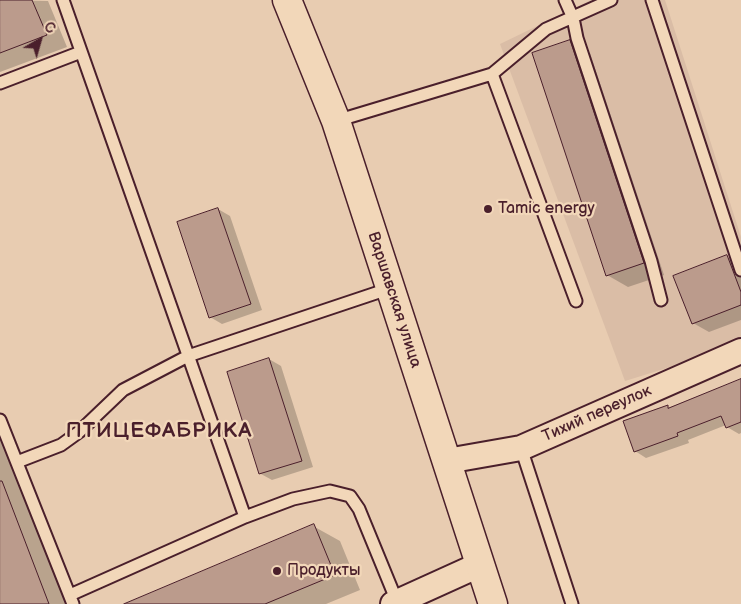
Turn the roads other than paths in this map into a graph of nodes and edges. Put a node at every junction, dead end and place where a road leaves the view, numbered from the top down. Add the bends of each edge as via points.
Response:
1 (63, 0) edge
2 (287, 0) edge
3 (565, 0) edge
4 (611, 0) edge
5 (652, 0) edge
6 (573, 18) junction
7 (81, 52) junction
8 (492, 74) junction
9 (0, 84) edge
10 (336, 121) junction
11 (741, 270) edge
12 (390, 288) junction
13 (661, 300) dead end
14 (576, 301) dead end
15 (741, 351) edge
16 (188, 356) junction
17 (0, 420) edge
18 (521, 448) junction
19 (447, 461) junction
20 (17, 462) junction
21 (245, 517) junction
22 (479, 565) junction
23 (72, 599) edge
24 (396, 603) edge
25 (493, 604) edge
26 (572, 604) edge

1 - 7 lane
2 - 10 main road, Варшавская улица
3 - 6 lane
4 - 6 lane
5 - 11 lane
6 - 8 lane via 546,29
6 - 13 lane via 652,261
7 - 9 lane
7 - 16 lane
8 - 10 lane
8 - 14 lane
10 - 12 main road, Варшавская улица
12 - 16 lane
12 - 19 main road, Варшавская улица
15 - 18 street, Тихий переулок
16 - 20 lane via 123,390 61,445
16 - 21 lane
17 - 20 lane
18 - 19 street, Тихий переулок
18 - 26 lane
19 - 22 main road, Варшавская улица
20 - 23 lane
21 - 23 lane
21 - 24 lane via 293,499 330,491 350,496 359,509
22 - 24 street
22 - 25 main road, Варшавская улица

